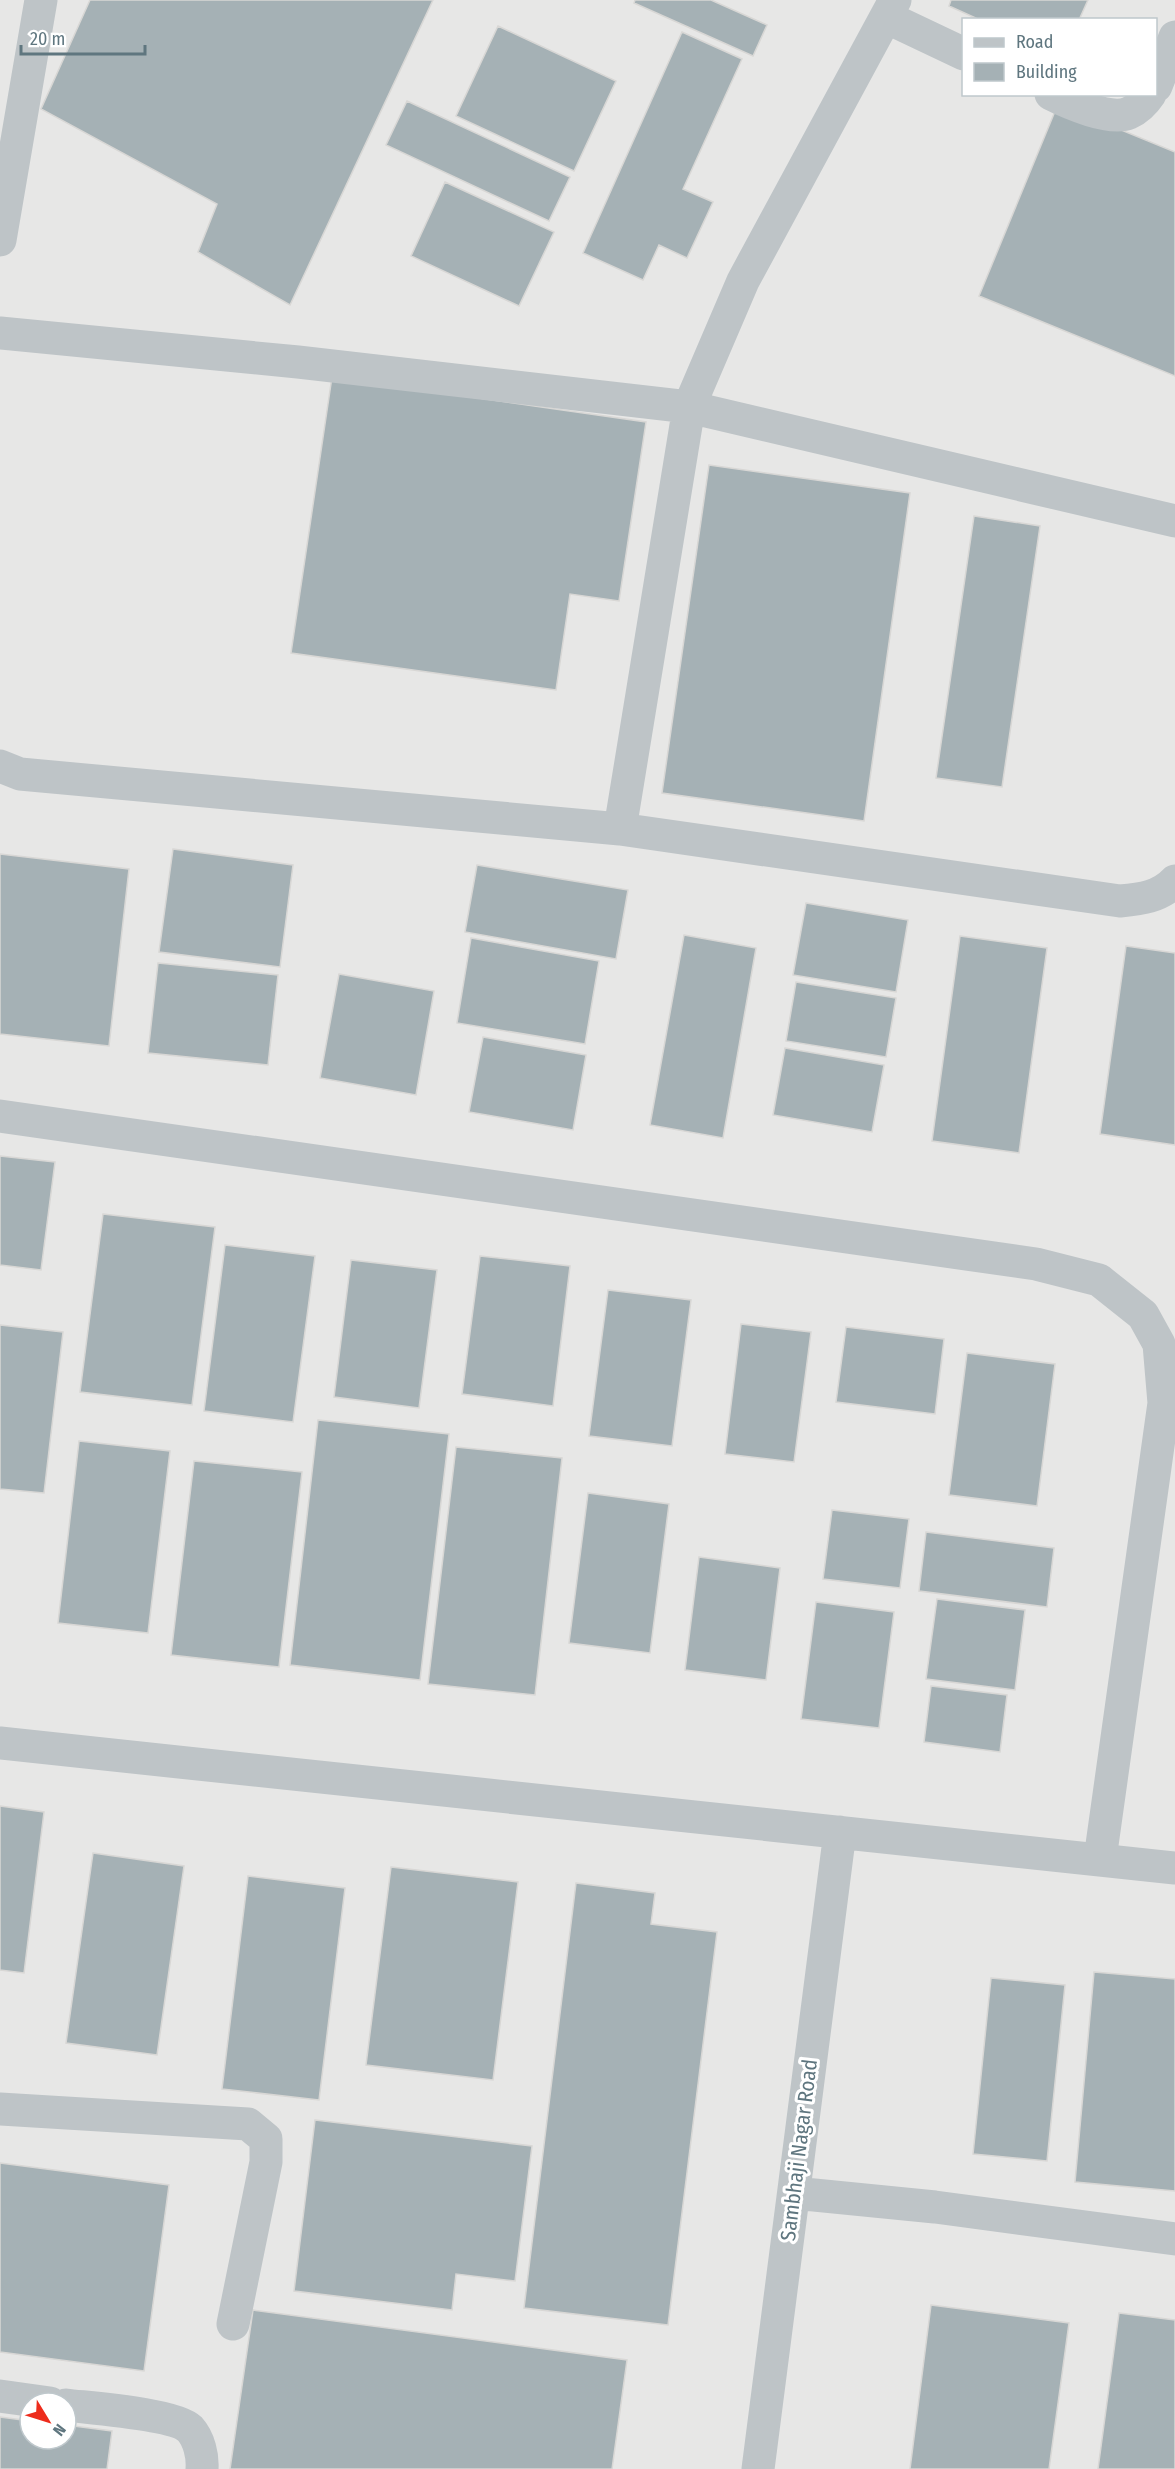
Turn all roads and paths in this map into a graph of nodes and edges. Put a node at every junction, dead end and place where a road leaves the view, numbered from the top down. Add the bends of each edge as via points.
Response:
1 (41, 0) edge
2 (890, 9) edge
3 (1175, 37) edge
4 (962, 53) edge
5 (1157, 81) edge
6 (1056, 96) edge
7 (1148, 96) edge
8 (0, 240) edge
9 (0, 333) edge
10 (689, 407) junction
11 (1175, 521) edge
12 (0, 766) edge
13 (620, 829) junction
14 (1175, 880) edge
15 (0, 1116) edge
16 (0, 1743) edge
17 (840, 1832) junction
18 (1100, 1859) junction
19 (1175, 1868) edge
20 (0, 2109) edge
21 (794, 2193) junction
22 (1175, 2239) edge
23 (233, 2324) dead end
24 (0, 2396) edge
25 (18, 2399) edge
26 (78, 2407) edge
27 (202, 2469) edge
28 (758, 2469) edge

1 - 8 street
2 - 4 street
2 - 10 street via 743,281
3 - 5 street
6 - 7 street via 1108,115 1126,114
9 - 10 street
10 - 11 street
10 - 13 street
12 - 13 street via 20,774
13 - 14 street via 1120,901 1147,898
15 - 18 street via 1036,1264 1099,1280 1143,1315 1158,1344 1164,1403
16 - 17 street
17 - 18 street
17 - 21 street, Sambhaji Nagar Road
18 - 19 street
20 - 23 street via 248,2124 267,2139 266,2162
21 - 22 street
21 - 28 street, Sambhaji Nagar Road
24 - 25 street
26 - 27 street via 168,2419 189,2428 199,2445

